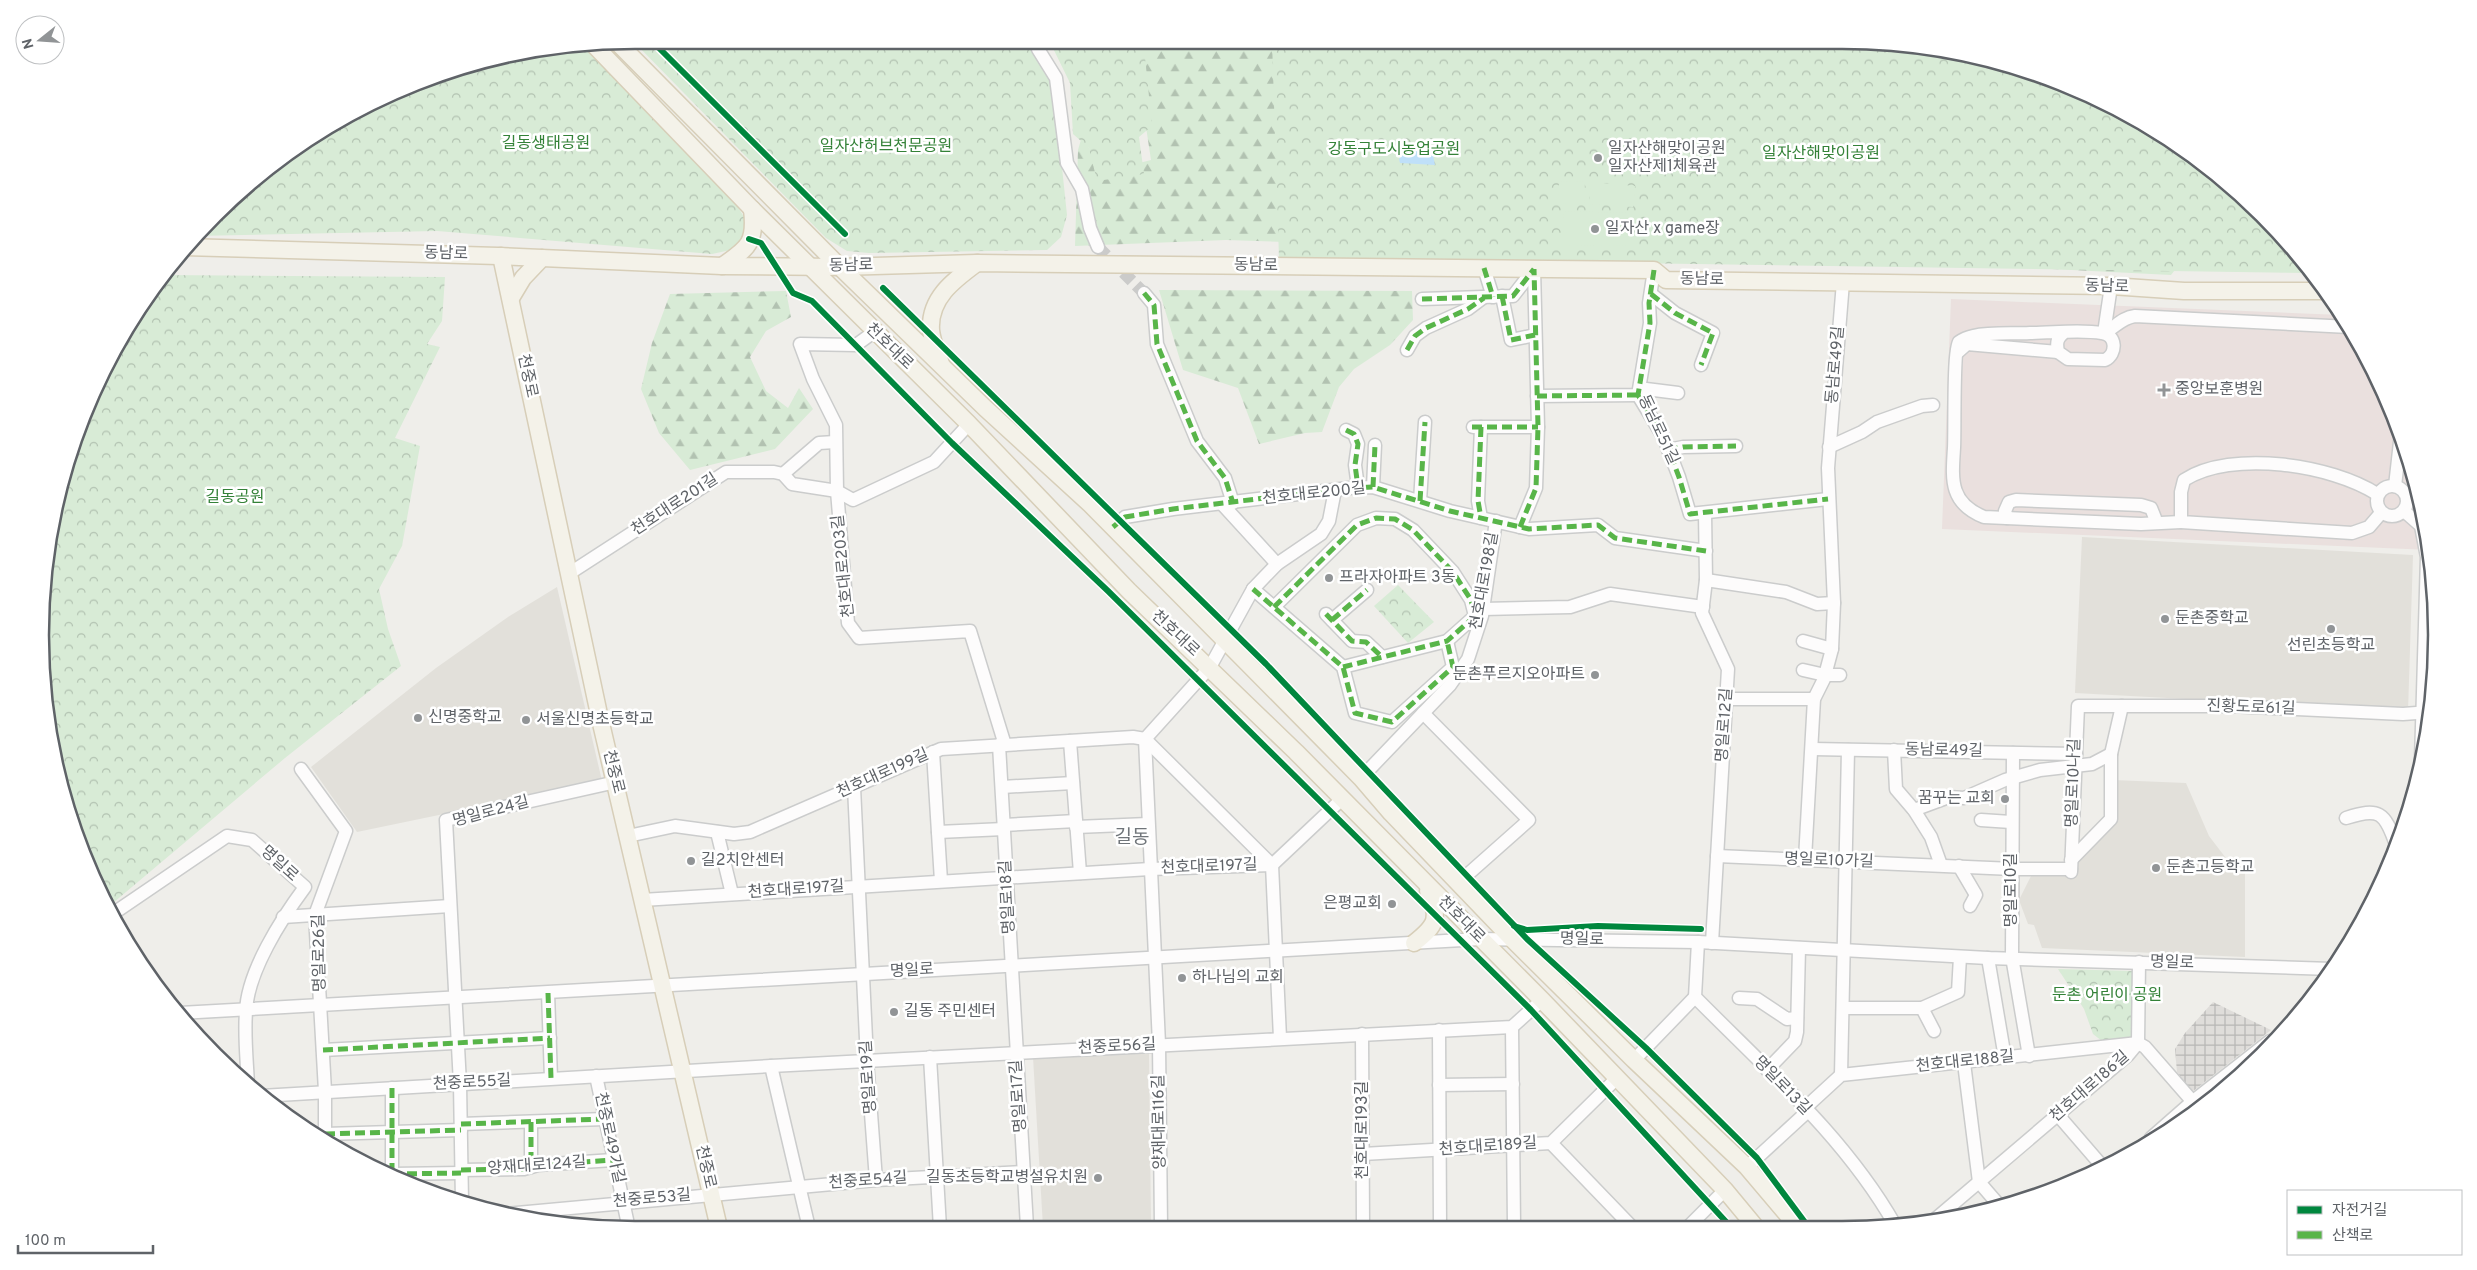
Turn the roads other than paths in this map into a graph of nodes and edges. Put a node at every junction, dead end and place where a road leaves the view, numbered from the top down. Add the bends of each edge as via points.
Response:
1 (625, 49) edge
2 (1038, 49) edge
3 (599, 50) edge
4 (752, 209) junction
5 (195, 247) edge
6 (1098, 247) tunnel mouth
7 (501, 256) junction
8 (542, 258) junction
9 (977, 263) junction
10 (722, 266) junction
11 (810, 267) junction
12 (840, 267) junction
13 (1484, 268) junction
14 (1534, 269) junction
15 (1654, 270) junction
16 (1843, 282) junction
17 (2111, 286) junction
18 (2316, 291) edge
19 (1144, 293) tunnel mouth
20 (1651, 294) junction
21 (1493, 297) junction
22 (511, 298) junction
23 (1422, 299) dead end
24 (2340, 326) edge
25 (874, 332) junction
26 (2065, 332) junction
27 (2104, 333) junction
28 (1535, 335) junction
29 (1407, 350) dead end
30 (2058, 352) junction
31 (1956, 356) junction
32 (940, 364) junction
33 (1701, 366) dead end
34 (1678, 393) dead end
35 (1638, 395) junction
36 (1537, 396) junction
37 (1933, 405) dead end
38 (1425, 422) dead end
39 (969, 424) junction
40 (1538, 427) junction
41 (1346, 430) dead end
42 (835, 442) junction
43 (1375, 446) dead end
44 (1736, 446) dead end
45 (1830, 447) junction
46 (1668, 450) junction
47 (2399, 453) edge
48 (783, 474) junction
49 (2395, 486) junction
50 (1372, 487) junction
51 (1358, 488) junction
52 (1335, 490) junction
53 (837, 491) junction
54 (2377, 494) junction
55 (1828, 499) junction
56 (1420, 502) junction
57 (1227, 504) junction
58 (2404, 511) junction
59 (1705, 513) junction
60 (2381, 513) junction
61 (1481, 518) junction
62 (2007, 518) junction
63 (1496, 522) junction
64 (2181, 522) junction
65 (2152, 523) junction
66 (2417, 523) edge
67 (1113, 527) junction
68 (1520, 527) junction
69 (1706, 552) junction
70 (1277, 564) junction
71 (570, 573) junction
72 (1706, 580) junction
73 (1254, 589) junction
74 (1367, 590) dead end
75 (1834, 604) junction
76 (1274, 607) junction
77 (1703, 607) junction
78 (1483, 609) junction
79 (1447, 641) junction
80 (1803, 641) dead end
81 (1225, 642) junction
82 (1832, 649) junction
83 (1382, 657) junction
84 (1210, 667) junction
85 (1343, 667) junction
86 (1803, 670) dead end
87 (1825, 675) junction
88 (1840, 675) dead end
89 (1727, 699) junction
90 (1814, 699) junction
91 (2078, 706) joint
92 (2122, 706) junction
93 (2423, 712) edge
94 (1423, 713) junction
95 (1145, 739) junction
96 (1070, 741) junction
97 (1002, 745) junction
98 (1813, 749) junction
99 (1848, 750) junction
100 (1894, 750) junction
101 (933, 752) junction
102 (2013, 753) junction
103 (2111, 754) junction
104 (2075, 760) junction
105 (301, 769) dead end
106 (1361, 778) junction
107 (2012, 778) junction
108 (616, 782) junction
109 (1073, 783) junction
110 (854, 787) junction
111 (1002, 787) junction
112 (1342, 799) junction
113 (1914, 810) junction
114 (2346, 818) dead end
115 (1981, 820) dead end
116 (2011, 822) junction
117 (1076, 824) junction
118 (1148, 824) junction
119 (1004, 827) junction
120 (717, 832) junction
121 (938, 832) junction
122 (2393, 834) edge
123 (628, 836) junction
124 (1717, 856) junction
125 (1805, 860) junction
126 (1844, 861) junction
127 (1272, 865) junction
128 (1941, 865) junction
129 (1958, 866) junction
130 (2071, 867) junction
131 (1150, 869) junction
132 (2014, 869) junction
133 (1080, 873) junction
134 (1007, 878) junction
135 (941, 881) junction
136 (1458, 883) junction
137 (1425, 884) junction
138 (859, 886) junction
139 (732, 894) junction
140 (1976, 898) dead end
141 (642, 900) junction
142 (450, 906) junction
143 (118, 910) edge
144 (316, 915) junction
145 (283, 917) junction
146 (1480, 939) junction
147 (1512, 939) junction
148 (1698, 942) junction
149 (1712, 942) junction
150 (1414, 943) junction
151 (1800, 948) junction
152 (1276, 950) junction
153 (1844, 950) junction
154 (1155, 956) junction
155 (1960, 957) junction
156 (2012, 957) junction
157 (1988, 958) junction
158 (2139, 962) junction
159 (1011, 965) junction
160 (2324, 969) edge
161 (864, 974) junction
162 (663, 986) junction
163 (548, 993) junction
164 (1695, 997) junction
165 (1739, 998) dead end
166 (455, 999) junction
167 (1542, 1000) junction
168 (321, 1007) junction
169 (1843, 1008) junction
170 (1922, 1008) junction
171 (246, 1010) junction
172 (187, 1014) edge
173 (1797, 1018) junction
174 (1512, 1026) junction
175 (1439, 1030) junction
176 (1934, 1031) dead end
177 (1362, 1034) junction
178 (550, 1038) junction
179 (1280, 1038) junction
180 (458, 1042) junction
181 (1159, 1044) junction
182 (2138, 1044) junction
183 (323, 1050) junction
184 (1016, 1052) junction
185 (2029, 1056) junction
186 (930, 1057) junction
187 (2005, 1058) junction
188 (867, 1060) junction
189 (1634, 1060) junction
190 (1964, 1063) junction
191 (771, 1066) junction
192 (1767, 1070) junction
193 (682, 1071) junction
194 (1842, 1075) junction
195 (248, 1076) edge
196 (596, 1076) junction
197 (551, 1078) junction
198 (1616, 1079) junction
199 (460, 1084) junction
200 (1513, 1084) junction
201 (1439, 1085) junction
202 (392, 1088) junction
203 (325, 1091) junction
204 (272, 1095) edge
205 (2194, 1104) edge
206 (1806, 1110) junction
207 (2058, 1115) junction
208 (605, 1119) junction
209 (531, 1122) junction
210 (461, 1127) junction
211 (325, 1132) edge
212 (392, 1132) junction
213 (332, 1136) edge
214 (1551, 1143) junction
215 (1513, 1145) junction
216 (1440, 1150) junction
217 (1363, 1154) junction
218 (614, 1160) junction
219 (2099, 1162) edge
220 (531, 1167) junction
221 (1747, 1167) junction
222 (392, 1168) edge
223 (461, 1172) junction
224 (1024, 1172) junction
225 (405, 1174) edge
226 (938, 1177) junction
227 (876, 1180) junction
228 (1980, 1182) junction
229 (799, 1187) junction
230 (1725, 1190) junction
231 (711, 1194) junction
232 (462, 1195) edge
233 (1995, 1201) edge
234 (622, 1202) junction
235 (1944, 1212) edge
236 (543, 1214) edge
237 (1891, 1219) edge
238 (627, 1221) edge
239 (717, 1221) edge
240 (806, 1221) edge
241 (940, 1221) edge
242 (1027, 1221) edge
243 (1161, 1221) edge
244 (1363, 1221) edge
245 (1440, 1221) edge
246 (1514, 1221) edge
247 (1626, 1221) edge
248 (1694, 1221) edge
249 (1751, 1221) edge
250 (1793, 1221) edge

1 - 12 main road, 천호대로
2 - 6 street via 1056,78 1067,162 1082,189 1090,228
3 - 4 main road, 천호대로
4 - 10 main road via 752,240 743,252
4 - 11 main road, 천호대로
5 - 7 main road, 동남로
7 - 8 main road, 동남로
7 - 22 main road, 천중로
8 - 10 main road, 동남로
8 - 22 main road via 523,278
9 - 12 main road, 동남로
9 - 13 main road, 동남로
9 - 32 main road via 940,295 931,330
10 - 11 main road, 동남로
11 - 12 main road, 동남로
11 - 25 main road, 천호대로
12 - 32 main road, 천호대로
13 - 14 main road, 동남로
13 - 21 street
14 - 15 main road, 동남로
14 - 21 street via 1513,296
14 - 28 street
15 - 16 main road, 동남로 via 1666,280
15 - 20 street, 동남로51길
16 - 17 main road, 동남로
16 - 45 street, 동남로49길
17 - 18 main road, 동남로 via 2184,291
17 - 27 street
19 - 57 street via 1154,305 1157,344 1197,440 1225,478
20 - 33 street via 1675,313 1713,333
20 - 35 street, 동남로51길 via 1650,323
21 - 23 street
21 - 28 street via 1511,340
21 - 29 street via 1426,328 1415,336
22 - 71 main road, 천중로
24 - 27 street via 2134,316 2121,320
25 - 39 main road, 천호대로
25 - 42 street, 천호대로203길 via 856,346 800,344 813,380 836,426
26 - 27 street
26 - 30 street via 2058,339
26 - 31 street via 1973,336 1959,342
27 - 30 street via 2114,342 2110,358 2068,359
28 - 36 street
30 - 31 street via 1968,344
31 - 62 street via 1952,480 1956,494 1973,512
32 - 67 main road, 천호대로
34 - 35 street via 1646,389
35 - 36 street
35 - 46 street, 동남로51길
36 - 40 street
37 - 45 street via 1877,422
38 - 56 street
39 - 53 street, 천호대로201길 via 934,462 923,469 853,500
39 - 84 main road, 천호대로 via 1122,584
40 - 61 street via 1476,427
40 - 68 street via 1536,488
41 - 51 street via 1354,434 1358,444 1355,465
42 - 48 street via 819,443
42 - 53 street, 천호대로203길
43 - 50 street
44 - 46 street
45 - 55 street, 동남로49길
46 - 59 street, 동남로51길 via 1690,514
47 - 49 street
48 - 53 street, 천호대로201길 via 792,484
48 - 71 street, 천호대로201길 via 726,472
49 - 54 street via 2385,487
49 - 58 street via 2406,496
50 - 51 street, 천호대로200길
50 - 56 street, 천호대로200길
51 - 52 street, 천호대로200길
52 - 57 street, 천호대로200길
52 - 70 street, 천호대로 via 1328,521 1321,534
53 - 97 street, 천호대로203길 via 848,623 860,638 970,631
54 - 60 street via 2376,504
54 - 64 street via 2360,483 2312,468 2263,463 2223,466 2184,480 2180,500
55 - 59 street
55 - 75 street, 동남로49길
56 - 61 street, 천호대로200길
57 - 67 street, 천호대로200길 via 1125,517
57 - 70 street
58 - 60 street via 2390,517
58 - 66 street
59 - 69 street, 명일로12길
60 - 64 street via 2369,527 2352,533
61 - 63 street, 천호대로200길
62 - 65 street
62 - 65 street via 2006,506 2016,500 2141,505 2151,508 2155,518
63 - 68 street, 천호대로200길
63 - 78 street, 천호대로198길
64 - 65 street
67 - 81 main road, 천호대로
68 - 69 street, 천호대로200길 via 1598,525 1614,538
69 - 72 street, 명일로12길
70 - 73 street, 천호대로
71 - 108 main road, 천중로
72 - 75 street via 1786,592 1817,604
72 - 77 street, 명일로12길
73 - 76 street
73 - 81 street, 천호대로
74 - 83 street via 1329,617 1352,640 1366,642
75 - 82 street, 동남로49길
76 - 79 street via 1357,525 1376,518 1395,519 1413,530 1453,572 1471,600 1475,616
76 - 85 street
77 - 78 street via 1610,594 1570,607
77 - 89 street, 명일로12길 via 1702,613 1728,669
78 - 94 street, 천호대로198길 via 1468,659 1450,685
79 - 83 street
79 - 85 street via 1453,667 1392,722 1355,712
80 - 82 street
81 - 84 street
81 - 106 main road, 천호대로
82 - 87 street, 동남로49길
83 - 85 street
84 - 95 street
84 - 112 main road, 천호대로
86 - 87 street
87 - 88 street
87 - 90 street, 동남로49길
89 - 90 street
89 - 124 street, 명일로12길
90 - 98 street, 동남로49길
91 - 92 street, 진황도로61길
91 - 104 street, 명일로10나길
92 - 93 street, 진황도로61길
92 - 103 street, 명일로10나길
94 - 106 street, 천호대로198길
94 - 136 street, 천호대로 via 1529,820
95 - 96 street, 천호대로199길
95 - 118 street, 양재대로116길
95 - 127 street
96 - 97 street, 천호대로199길
96 - 109 street
97 - 101 street, 천호대로199길
97 - 111 street, 명일로18길
98 - 99 street, 동남로49길
98 - 125 street, 동남로49길
99 - 100 street, 동남로49길
99 - 126 street
100 - 102 street, 동남로49길
100 - 113 street via 1896,789
101 - 110 street, 천호대로199길
101 - 121 street
102 - 104 street, 동남로49길
102 - 107 street, 명일로10길
103 - 104 street via 2092,764
103 - 130 street, 명일로10나길 via 2111,819
104 - 107 street
104 - 130 street, 명일로10나길
105 - 144 street, 명일로26길 via 346,831
106 - 136 main road, 천호대로
107 - 113 street via 1964,798 1949,797
107 - 116 street, 명일로10길
108 - 123 main road, 천중로
108 - 142 street, 명일로24길 via 446,820
109 - 111 street
109 - 117 street
110 - 120 street, 천호대로199길 via 750,832
110 - 138 street, 천호대로197길
111 - 119 street, 명일로18길
112 - 127 street, 천호대로197길
112 - 137 main road, 천호대로
113 - 128 street via 1931,837
114 - 122 street via 2374,811 2391,828
115 - 116 street
116 - 132 street, 명일로10길
117 - 118 street
117 - 119 street
117 - 133 street
118 - 131 street, 양재대로116길
119 - 121 street
119 - 134 street, 명일로18길
120 - 123 street, 천호대로199길 via 675,826
120 - 139 street, 천호대로197길
121 - 135 street
123 - 141 main road, 천중로
124 - 125 street, 명일로10가길
124 - 149 street, 명일로12길
125 - 126 street, 명일로10가길
126 - 128 street, 명일로10가길
126 - 153 street
127 - 131 street, 천호대로197길
127 - 152 street
128 - 129 street, 명일로10가길
129 - 132 street, 명일로10가길
129 - 140 street
130 - 132 street
131 - 133 street, 천호대로197길
131 - 154 street, 양재대로116길
132 - 156 street, 명일로10길
133 - 134 street, 천호대로197길
134 - 135 street, 천호대로197길
134 - 159 street, 명일로18길
135 - 138 street, 천호대로197길
136 - 147 main road, 천호대로
137 - 146 main road, 천호대로
137 - 150 main road via 1435,906 1435,921 1433,927
138 - 139 street, 천호대로197길
138 - 161 street, 천호대로197길
139 - 141 street, 천호대로197길
141 - 162 main road, 천중로
142 - 144 street
142 - 166 street, 명일로24길
143 - 145 street, 명일로 via 226,836 252,840 305,887
144 - 145 street
144 - 168 street, 명일로26길
145 - 171 street, 명일로 via 255,973
146 - 147 street, 명일로
146 - 150 street, 명일로
146 - 167 main road, 천호대로
147 - 148 street, 명일로
147 - 189 main road, 천호대로
148 - 149 street, 명일로
148 - 164 street
149 - 151 street, 명일로
150 - 152 street, 명일로
151 - 153 street, 명일로
151 - 173 street
152 - 154 street, 명일로
152 - 179 street
153 - 155 street, 명일로
153 - 169 street
154 - 159 street, 명일로
154 - 181 street, 양재대로116길
155 - 157 street, 명일로
155 - 170 street via 1958,992
156 - 157 street, 명일로
156 - 158 street, 명일로
156 - 185 street
157 - 187 street
158 - 160 street, 명일로
158 - 182 street, 천호대로186길
159 - 161 street, 명일로
159 - 184 street, 명일로17길
161 - 162 street, 명일로
161 - 188 street, 명일로19길
162 - 163 street, 명일로
162 - 193 main road, 천중로
163 - 166 street, 명일로
163 - 178 street
164 - 189 street
164 - 192 street, 명일로13길
165 - 173 street via 1757,1000 1787,1020
166 - 168 street, 명일로
166 - 180 street
167 - 174 street
167 - 198 main road, 천호대로
168 - 171 street, 명일로
168 - 183 street, 명일로26길
169 - 170 street
169 - 194 street
170 - 176 street
171 - 172 street, 명일로
171 - 195 street
173 - 192 street via 1794,1041
174 - 175 street, 천중로56길
174 - 200 street
175 - 177 street, 천중로56길
175 - 201 street
177 - 179 street, 천중로56길
177 - 217 street, 천호대로193길
178 - 180 street
178 - 197 street
179 - 181 street, 천중로56길
180 - 183 street
180 - 199 street
181 - 184 street, 천중로56길
181 - 243 street, 양재대로116길
182 - 185 street, 천호대로188길
182 - 205 street via 2145,1047
182 - 207 street, 천호대로186길
183 - 203 street, 명일로26길
184 - 186 street, 천중로56길
184 - 224 street, 명일로17길
185 - 187 street, 천호대로188길
186 - 188 street, 천중로56길
186 - 226 street
187 - 190 street, 천호대로188길
188 - 191 street, 천중로56길
188 - 227 street, 명일로19길
189 - 221 main road, 천호대로
190 - 194 street, 천호대로188길
190 - 228 street
191 - 193 street, 천중로56길
191 - 229 street
192 - 206 street, 명일로13길
193 - 196 street, 천중로55길
193 - 231 main road, 천중로
194 - 206 street
196 - 197 street, 천중로55길
196 - 208 street, 천중로49가길
197 - 199 street, 천중로55길
198 - 214 street, 천호대로189길
198 - 230 main road, 천호대로
199 - 202 street, 천중로55길
199 - 210 street
200 - 201 street
200 - 215 street
201 - 216 street
202 - 203 street, 천중로55길
202 - 212 street
203 - 204 street, 천중로55길
203 - 211 street, 명일로26길
206 - 221 street
206 - 237 street, 명일로13길 via 1855,1164
207 - 219 street
207 - 228 street, 천호대로186길
208 - 209 street
208 - 218 street, 천중로49가길
209 - 210 street
209 - 220 street
210 - 212 street
210 - 223 street
212 - 213 street
212 - 222 street
214 - 215 street, 천호대로189길
214 - 247 street
215 - 216 street, 천호대로189길
215 - 246 street
216 - 217 street, 천호대로189길
216 - 245 street
217 - 244 street, 천호대로193길
218 - 220 street, 양재대로124길
218 - 234 street, 천중로49가길
220 - 223 street, 양재대로124길
221 - 250 main road, 천호대로
223 - 225 street, 양재대로124길
223 - 232 street
224 - 226 street, 천중로54길
224 - 242 street, 명일로17길
226 - 227 street, 천중로54길
226 - 241 street
227 - 229 street, 천중로54길
228 - 233 street
228 - 235 street, 천호대로186길
229 - 231 street, 천중로54길
229 - 240 street
230 - 248 street
230 - 249 main road, 천호대로
231 - 234 street, 천중로53길
231 - 239 main road, 천중로
234 - 236 street, 천중로53길
234 - 238 street, 천중로49가길

